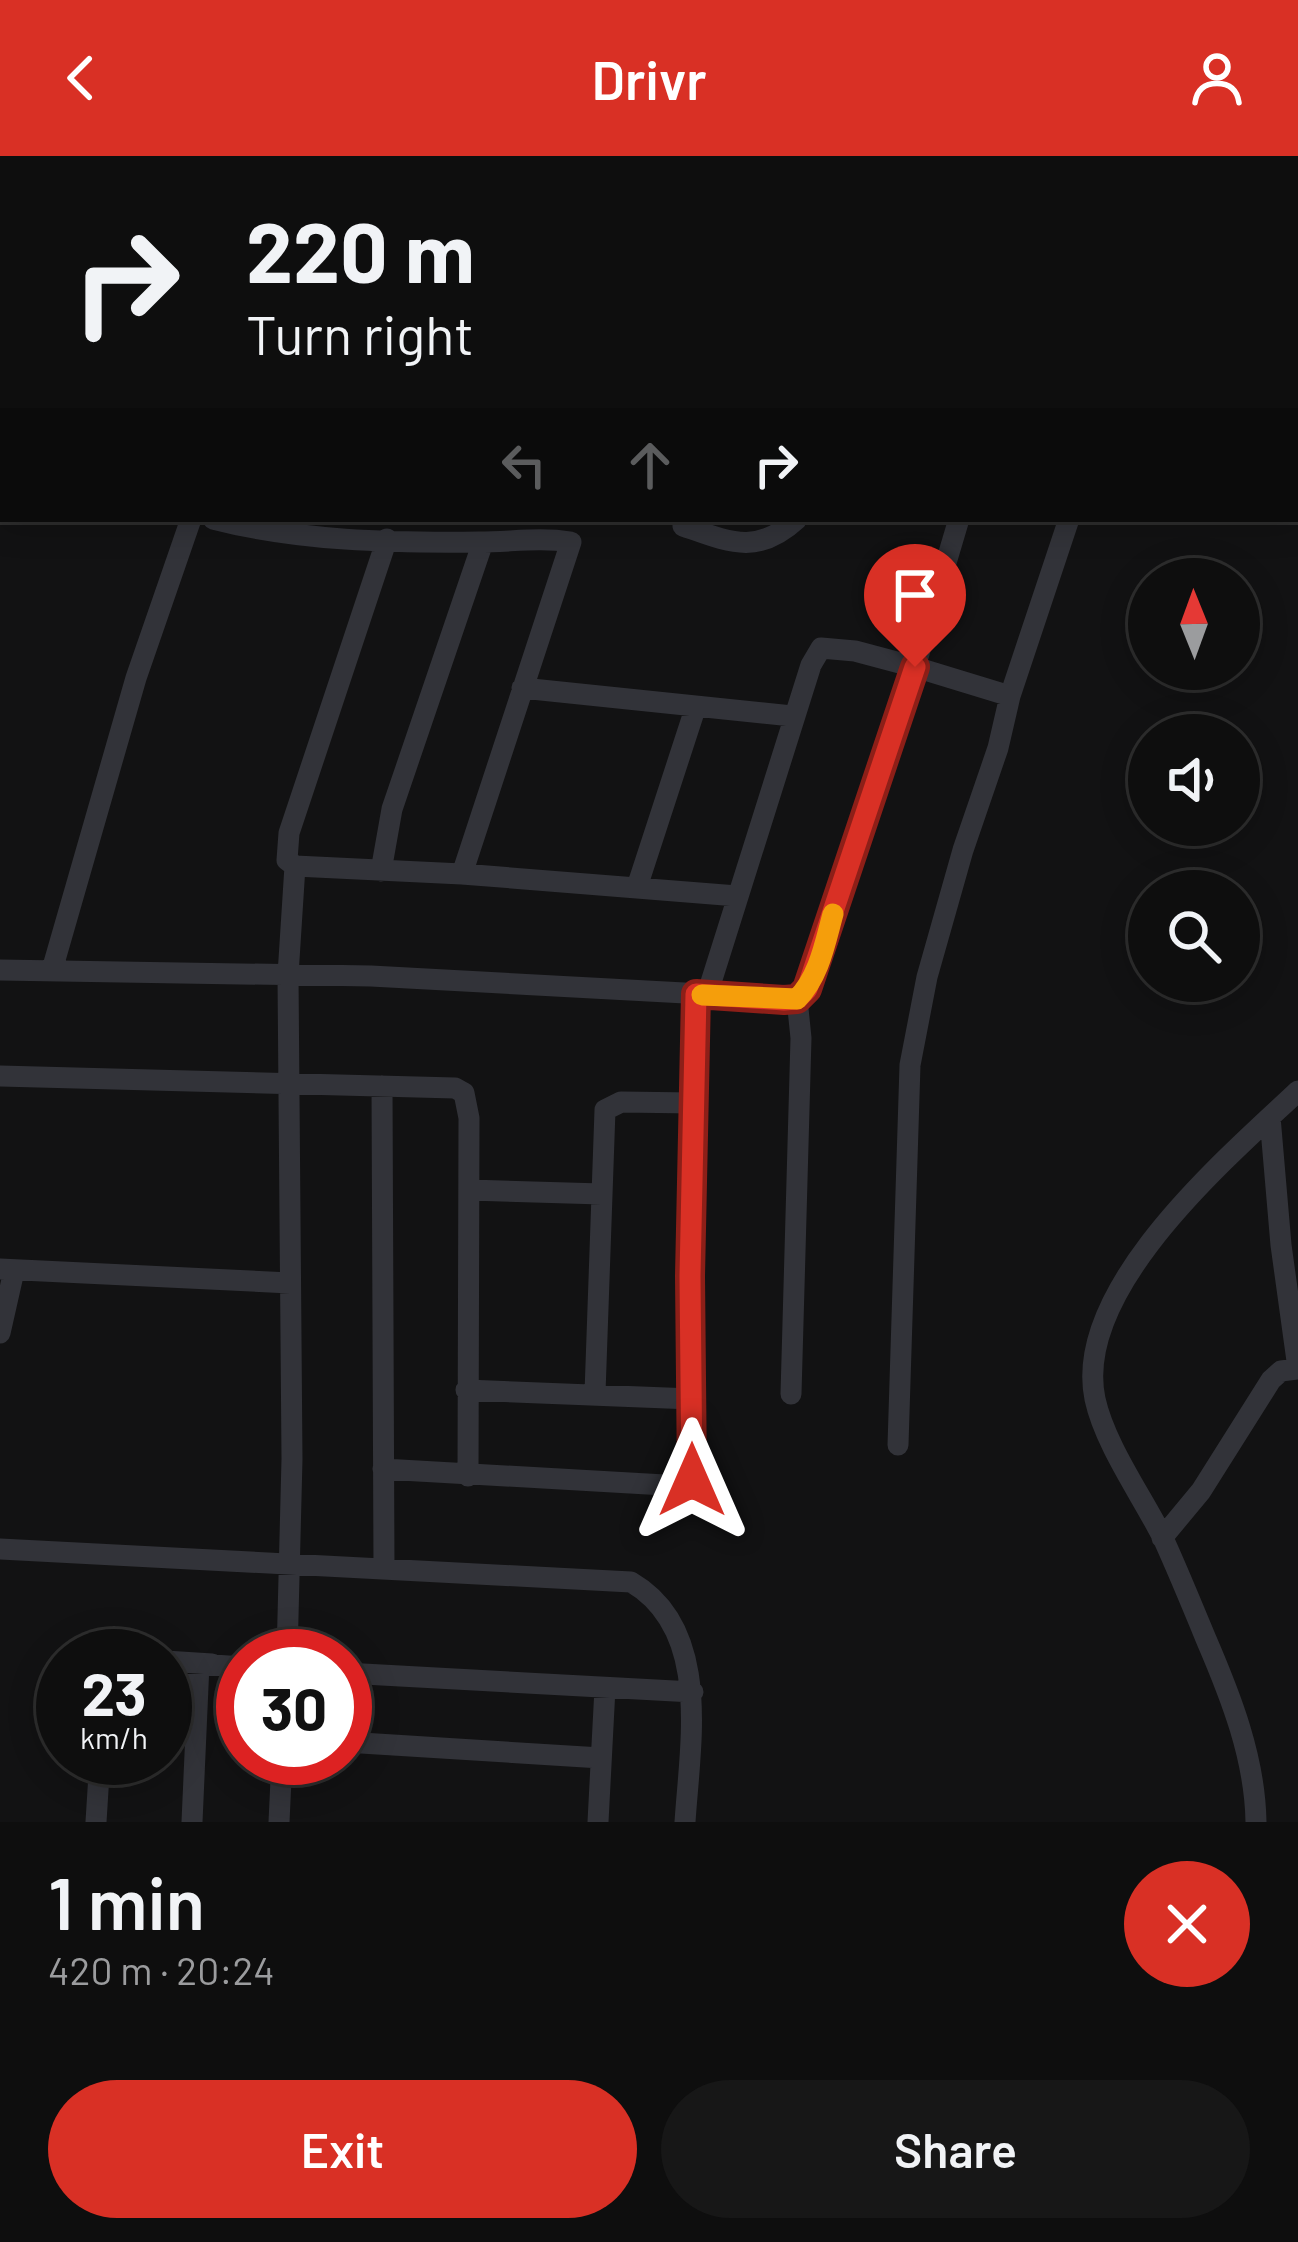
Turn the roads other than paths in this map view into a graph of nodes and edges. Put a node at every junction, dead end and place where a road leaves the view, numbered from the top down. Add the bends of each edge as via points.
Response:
1 (190, 522) edge
2 (225, 522) edge
3 (362, 522) edge
4 (522, 522) edge
5 (684, 522) edge
6 (794, 522) edge
7 (958, 522) edge
8 (1068, 522) edge
9 (349, 537) junction
10 (537, 537) junction
11 (387, 539) junction
12 (483, 542) junction
13 (915, 667) junction
14 (522, 688) junction
15 (1010, 696) junction
16 (696, 706) junction
17 (792, 716) junction
18 (295, 866) junction
19 (381, 871) junction
20 (462, 874) junction
21 (637, 887) junction
22 (737, 896) junction
23 (0, 970) edge
24 (52, 970) junction
25 (288, 975) junction
26 (702, 995) junction
27 (797, 999) junction
28 (0, 1076) edge
29 (290, 1082) junction
30 (382, 1085) junction
31 (1298, 1090) edge
32 (694, 1103) junction
33 (1270, 1117) junction
34 (469, 1190) junction
35 (602, 1194) junction
36 (7, 1270) edge
37 (290, 1282) junction
38 (0, 1333) edge
39 (1298, 1369) edge
40 (466, 1390) junction
41 (595, 1393) junction
42 (790, 1394) dead end
43 (692, 1399) junction
44 (898, 1445) dead end
45 (383, 1469) junction
46 (468, 1476) junction
47 (1162, 1538) junction
48 (0, 1549) edge
49 (290, 1565) junction
50 (384, 1569) junction
51 (288, 1629) edge
52 (192, 1663) edge
53 (372, 1675) edge
54 (604, 1688) junction
55 (693, 1692) junction
56 (372, 1744) edge
57 (601, 1758) junction
58 (98, 1785) edge
59 (281, 1785) edge
60 (96, 1822) edge
61 (192, 1822) edge
62 (204, 1822) edge
63 (279, 1822) edge
64 (598, 1822) edge
65 (685, 1822) edge
66 (1256, 1822) edge

1 - 24 street
2 - 9 street
3 - 9 street
4 - 10 street
5 - 6 street via 745,544
7 - 13 street
8 - 15 street
9 - 11 street
10 - 12 street
10 - 14 street via 571,542
11 - 12 street
11 - 18 street via 289,833 287,860
12 - 19 street via 392,809
13 - 15 street
13 - 17 street via 820,648
13 - 27 street via 820,961
14 - 16 street
14 - 20 street
15 - 44 street via 927,977 910,1065
16 - 17 street
16 - 21 street
17 - 22 street
18 - 19 street
18 - 25 street
19 - 20 street
20 - 21 street
21 - 22 street
22 - 26 street
23 - 24 street
24 - 25 street
25 - 26 street
25 - 29 street
26 - 27 street
26 - 32 street
27 - 42 street
28 - 29 street
29 - 30 street
29 - 37 street
30 - 34 street via 464,1093
30 - 45 street
31 - 33 street
32 - 35 street via 620,1102 605,1110
32 - 43 street
33 - 39 street
33 - 47 street via 1143,1253 1101,1329 1095,1401
34 - 35 street
34 - 40 street
35 - 41 street
36 - 37 street
36 - 38 street
37 - 49 street
39 - 47 street via 1271,1380
40 - 41 street
40 - 46 street
41 - 43 street
43 - 46 street via 689,1485
45 - 46 street
45 - 50 street
47 - 66 street via 1244,1739
48 - 49 street
49 - 50 street
49 - 51 street
50 - 55 street via 631,1582 664,1613
52 - 61 street via 243,1666 199,1664
53 - 54 street
54 - 55 street
54 - 57 street
55 - 65 street
56 - 57 street
57 - 64 street
58 - 60 street
59 - 63 street
61 - 62 street

